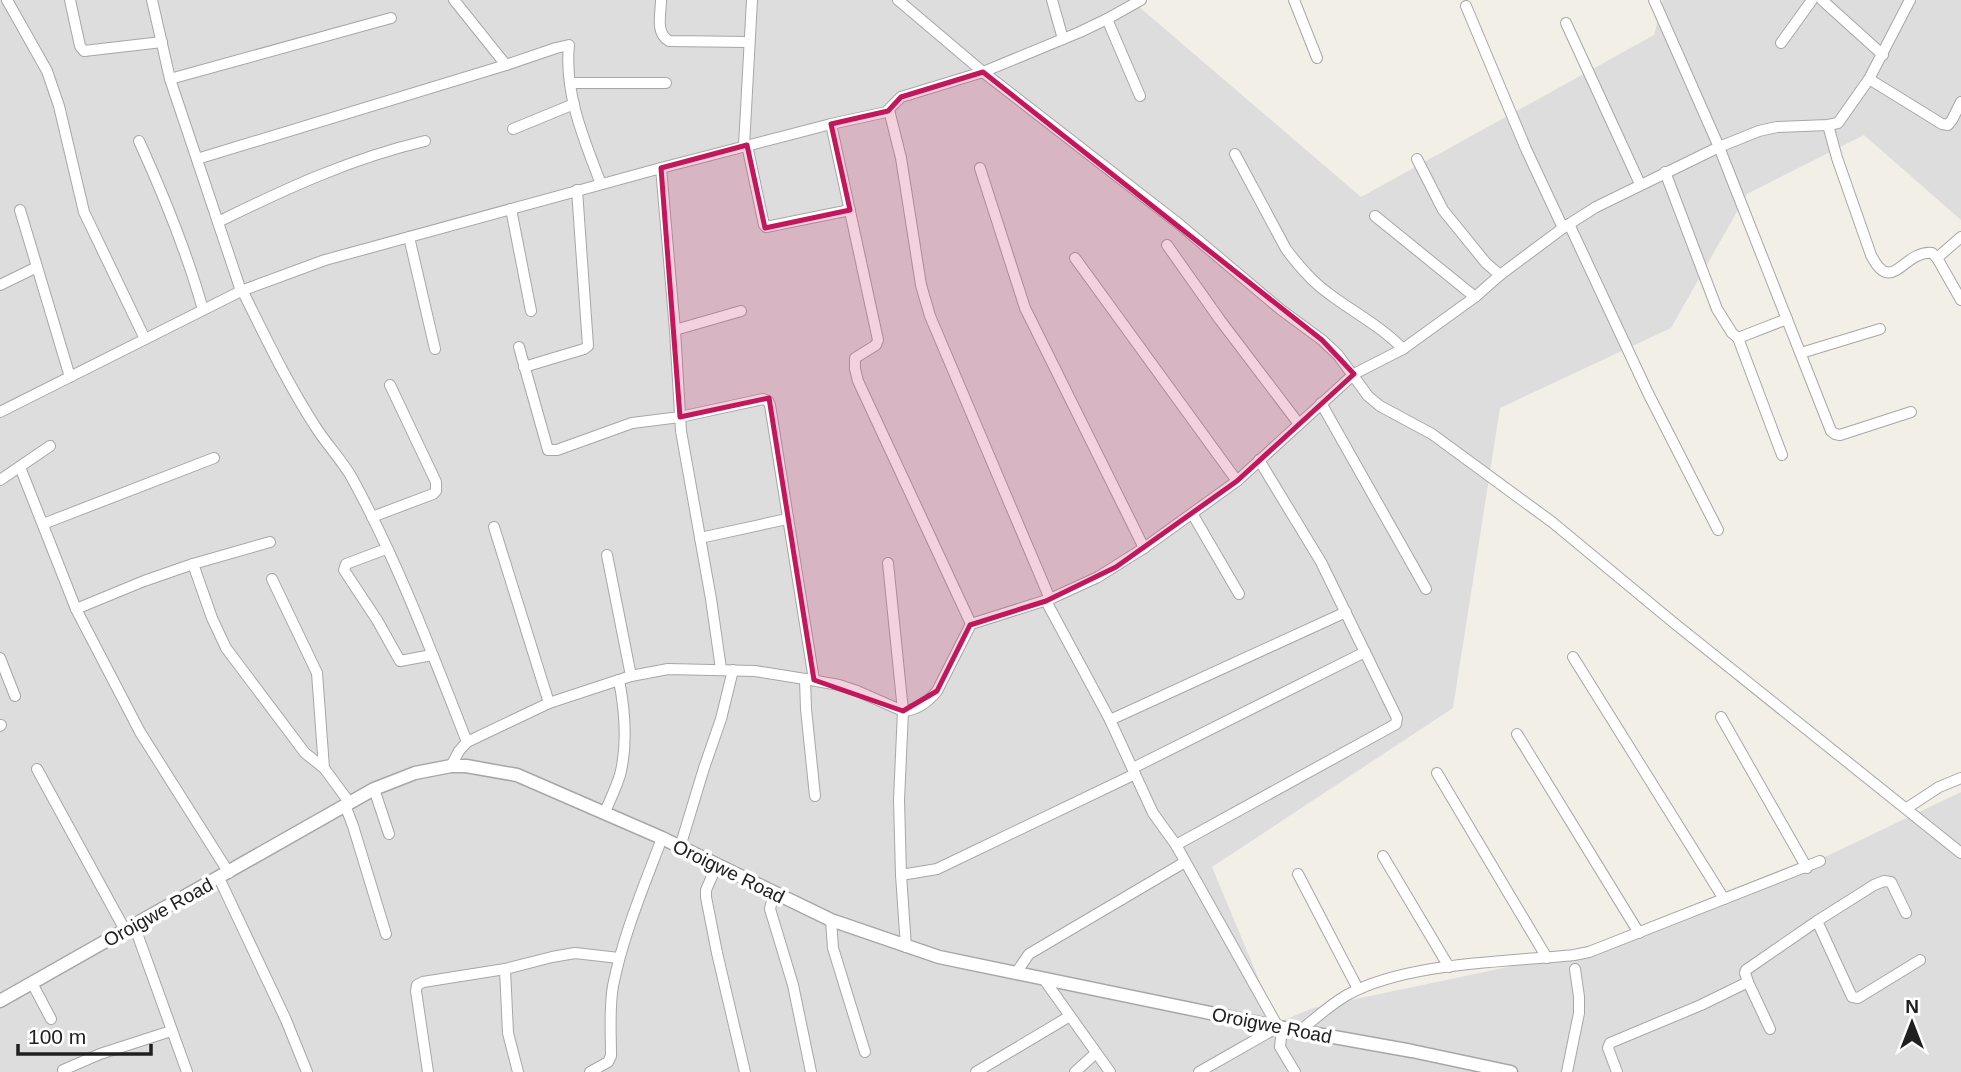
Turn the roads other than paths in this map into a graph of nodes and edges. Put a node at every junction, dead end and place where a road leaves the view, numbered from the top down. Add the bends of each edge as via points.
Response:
1 (8, 0) edge
2 (70, 0) edge
3 (152, 0) edge
4 (661, 0) edge
5 (752, 0) edge
6 (898, 0) edge
7 (1052, 0) edge
8 (1141, 0) edge
9 (1294, 0) edge
10 (1654, 0) edge
11 (1812, 0) edge
12 (1822, 0) edge
13 (1910, 0) edge
14 (459, 2) edge
15 (1466, 6) dead end
16 (391, 18) dead end
17 (1107, 19) junction
18 (1566, 23) dead end
19 (1063, 39) junction
20 (162, 42) junction
21 (748, 42) junction
22 (1781, 43) dead end
23 (1883, 55) junction
24 (1317, 58) dead end
25 (506, 65) junction
26 (983, 72) junction
27 (170, 79) junction
28 (1869, 79) junction
29 (570, 83) junction
30 (666, 83) dead end
31 (1140, 96) dead end
32 (1961, 102) edge
33 (574, 104) junction
34 (890, 110) junction
35 (831, 124) junction
36 (1828, 125) junction
37 (513, 130) dead end
38 (139, 141) dead end
39 (425, 141) dead end
40 (746, 145) junction
41 (1718, 146) junction
42 (1236, 154) dead end
43 (197, 159) junction
44 (1417, 159) dead end
45 (661, 168) junction
46 (980, 168) dead end
47 (1665, 172) junction
48 (601, 184) junction
49 (1640, 184) junction
50 (578, 190) junction
51 (511, 209) junction
52 (850, 209) junction
53 (20, 210) dead end
54 (1375, 216) dead end
55 (218, 222) junction
56 (1566, 226) junction
57 (409, 237) junction
58 (1961, 237) edge
59 (1167, 245) dead end
60 (1074, 258) dead end
61 (1937, 258) junction
62 (37, 267) junction
63 (1500, 275) junction
64 (0, 285) edge
65 (242, 290) junction
66 (1475, 297) junction
67 (1961, 300) edge
68 (203, 310) junction
69 (531, 311) dead end
70 (741, 311) dead end
71 (1787, 319) junction
72 (1880, 329) dead end
73 (675, 330) junction
74 (1738, 338) junction
75 (145, 339) junction
76 (519, 347) dead end
77 (435, 349) dead end
78 (1403, 349) junction
79 (1801, 353) junction
80 (524, 368) junction
81 (1354, 374) junction
82 (70, 377) junction
83 (390, 385) dead end
84 (1321, 403) junction
85 (0, 412) edge
86 (1911, 412) dead end
87 (680, 417) junction
88 (1299, 424) junction
89 (50, 446) dead end
90 (1782, 455) dead end
91 (214, 458) dead end
92 (1259, 460) junction
93 (20, 467) junction
94 (0, 480) edge
95 (1237, 481) junction
96 (1192, 515) junction
97 (372, 517) junction
98 (787, 519) junction
99 (43, 524) junction
100 (494, 527) dead end
101 (1718, 530) dead end
102 (700, 538) junction
103 (270, 542) dead end
104 (1144, 548) junction
105 (386, 549) junction
106 (607, 555) dead end
107 (888, 563) dead end
108 (193, 564) junction
109 (272, 579) dead end
110 (1426, 589) dead end
111 (1239, 594) dead end
112 (1048, 600) junction
113 (76, 608) junction
114 (1346, 612) junction
115 (971, 624) junction
116 (1365, 652) junction
117 (432, 655) junction
118 (1573, 657) dead end
119 (0, 658) edge
120 (721, 669) junction
121 (733, 670) junction
122 (631, 676) junction
123 (619, 680) junction
124 (809, 680) junction
125 (15, 696) dead end
126 (549, 703) junction
127 (903, 711) junction
128 (1721, 717) dead end
129 (1110, 720) junction
130 (1517, 734) dead end
131 (467, 742) junction
132 (450, 766) junction
133 (324, 768) junction
134 (37, 769) dead end
135 (1134, 771) junction
136 (1437, 773) dead end
137 (1961, 778) edge
138 (374, 789) junction
139 (815, 796) dead end
140 (347, 803) junction
141 (1907, 808) junction
142 (605, 812) junction
143 (389, 834) dead end
144 (662, 838) junction
145 (1176, 845) junction
146 (680, 847) junction
147 (1961, 853) edge
148 (1383, 856) dead end
149 (1820, 861) dead end
150 (1185, 862) junction
151 (717, 865) junction
152 (1807, 868) junction
153 (1298, 874) dead end
154 (224, 875) junction
155 (901, 875) junction
156 (774, 892) junction
157 (1724, 899) junction
158 (1906, 913) dead end
159 (831, 920) junction
160 (1817, 921) junction
161 (129, 928) junction
162 (1639, 933) junction
163 (386, 934) dead end
164 (906, 947) junction
165 (620, 958) junction
166 (1547, 958) junction
167 (1920, 960) dead end
168 (1449, 967) junction
169 (505, 969) junction
170 (1575, 969) dead end
171 (1016, 973) junction
172 (1043, 978) junction
173 (1748, 982) junction
174 (32, 983) junction
175 (1358, 989) junction
176 (0, 1001) edge
177 (1070, 1016) junction
178 (51, 1019) dead end
179 (1280, 1028) junction
180 (1770, 1030) dead end
181 (171, 1031) junction
182 (1300, 1031) junction
183 (865, 1052) dead end
184 (1096, 1053) junction
185 (64, 1070) dead end
186 (187, 1072) edge
187 (307, 1072) edge
188 (428, 1072) edge
189 (518, 1072) edge
190 (590, 1072) edge
191 (745, 1072) edge
192 (811, 1072) edge
193 (976, 1072) edge
194 (1074, 1072) edge
195 (1111, 1072) edge
196 (1199, 1072) edge
197 (1295, 1072) edge
198 (1511, 1072) edge
199 (1567, 1072) edge
200 (1617, 1072) edge

1 - 75 street via 50,78 84,212
2 - 20 street via 84,51
3 - 20 street
4 - 21 street via 660,32 669,41
5 - 21 street
6 - 26 street
7 - 19 street
8 - 17 street
9 - 24 street
10 - 41 street
11 - 22 street
12 - 23 street
13 - 23 street
14 - 25 street
15 - 56 street via 1521,138
16 - 27 street
17 - 19 street
17 - 31 street
18 - 49 street
19 - 26 street
20 - 27 street
21 - 40 street
23 - 28 street
25 - 29 street via 569,45
25 - 43 street
26 - 34 street via 901,97
26 - 81 street via 1322,340
27 - 43 street
28 - 32 street via 1942,124 1948,125
28 - 36 street via 1843,118
29 - 30 street
29 - 33 street
33 - 37 street
33 - 48 street
34 - 35 street
34 - 112 street via 930,316
35 - 40 street
35 - 52 street
36 - 41 street via 1768,128
36 - 61 street via 1878,269 1890,273 1927,252
38 - 68 street via 177,230
39 - 55 street via 365,157
40 - 45 street
40 - 52 street via 766,227
41 - 47 street
41 - 71 street
42 - 78 street via 1294,260 1326,292
43 - 55 street
44 - 63 street via 1443,210
45 - 48 street
45 - 73 street
46 - 104 street via 1026,308
47 - 49 street
47 - 74 street via 1717,309
48 - 50 street
49 - 56 street
50 - 51 street
50 - 80 street via 588,346
51 - 57 street
51 - 69 street
52 - 115 street via 878,340 855,358 858,381
53 - 62 street
54 - 66 street
55 - 65 street
56 - 63 street
56 - 101 street
57 - 65 street
57 - 77 street
58 - 61 street
59 - 88 street
60 - 95 street
61 - 67 street
62 - 64 street
62 - 82 street
63 - 66 street
65 - 68 street
65 - 97 street via 288,380 348,470
66 - 78 street
68 - 75 street
70 - 73 street
71 - 74 street
71 - 79 street
72 - 79 street
73 - 87 street
74 - 90 street
75 - 82 street
76 - 80 street
78 - 81 street
79 - 86 street via 1835,434
80 - 87 street via 548,450 632,423
81 - 84 street
81 - 141 street via 1360,387 1380,406 1432,434 1552,522
82 - 85 street
83 - 97 street via 436,487 433,494
84 - 88 street
84 - 110 street
87 - 98 street via 768,401
87 - 102 street
88 - 92 street
89 - 93 street
91 - 99 street
92 - 95 street
92 - 114 street
93 - 94 street
93 - 99 street
95 - 96 street
96 - 104 street
96 - 111 street
97 - 105 street
98 - 102 street
98 - 124 street
99 - 113 street
100 - 126 street
102 - 120 street
103 - 108 street
104 - 112 street via 1098,577
105 - 117 street
105 - 117 street via 346,564 344,570 400,661
106 - 122 street
107 - 127 street
108 - 113 street
108 - 133 street via 226,648 305,753
109 - 133 street via 317,673
112 - 115 street
112 - 129 street
113 - 154 street via 140,732
114 - 116 street
114 - 129 street
115 - 127 street via 937,691 921,706
116 - 135 street
116 - 145 street via 1396,724
117 - 131 street
118 - 157 street
119 - 125 street
120 - 121 street
120 - 122 street via 668,669
121 - 124 street
121 - 146 street
122 - 123 street
123 - 126 street
123 - 142 street via 623,759
124 - 127 street via 857,691
124 - 139 street via 806,709
126 - 131 street
127 - 155 street
128 - 152 street
129 - 135 street
130 - 162 street
131 - 132 street
132 - 138 street, Oroigwe Road
132 - 142 street, Oroigwe Road via 517,775
133 - 140 street
134 - 161 street
135 - 145 street via 1153,813
135 - 155 street via 937,869
136 - 166 street
137 - 141 street
138 - 140 street, Oroigwe Road
138 - 143 street
140 - 154 street, Oroigwe Road
140 - 163 street
141 - 147 street
142 - 144 street, Oroigwe Road
144 - 146 street, Oroigwe Road
144 - 165 street
145 - 150 street
146 - 151 street, Oroigwe Road
148 - 168 street
149 - 152 street
150 - 171 street via 1028,954
150 - 179 street
151 - 156 street, Oroigwe Road
151 - 191 street via 706,897
152 - 157 street
153 - 175 street
154 - 161 street, Oroigwe Road
154 - 187 street
155 - 164 street
156 - 159 street, Oroigwe Road
156 - 192 street via 771,909
157 - 162 street
158 - 160 street via 1894,887 1884,881
159 - 164 street, Oroigwe Road
159 - 183 street via 833,948
160 - 167 street via 1855,998
160 - 173 street via 1746,970
161 - 174 street, Oroigwe Road
161 - 181 street
162 - 166 street via 1589,952
164 - 171 street, Oroigwe Road
165 - 169 street via 575,953
165 - 190 street via 611,1000 611,1056
166 - 168 street
168 - 175 street
169 - 188 street via 417,985
169 - 189 street via 508,1033
170 - 199 street via 1579,1013
171 - 172 street, Oroigwe Road
172 - 177 street
172 - 179 street, Oroigwe Road
173 - 180 street
173 - 200 street via 1610,1043
174 - 176 street, Oroigwe Road
174 - 178 street
175 - 182 street
177 - 184 street
177 - 193 street
179 - 182 street, Oroigwe Road
179 - 196 street
179 - 197 street via 1280,1047
181 - 185 street
181 - 186 street
182 - 198 street, Oroigwe Road
184 - 194 street
184 - 195 street

